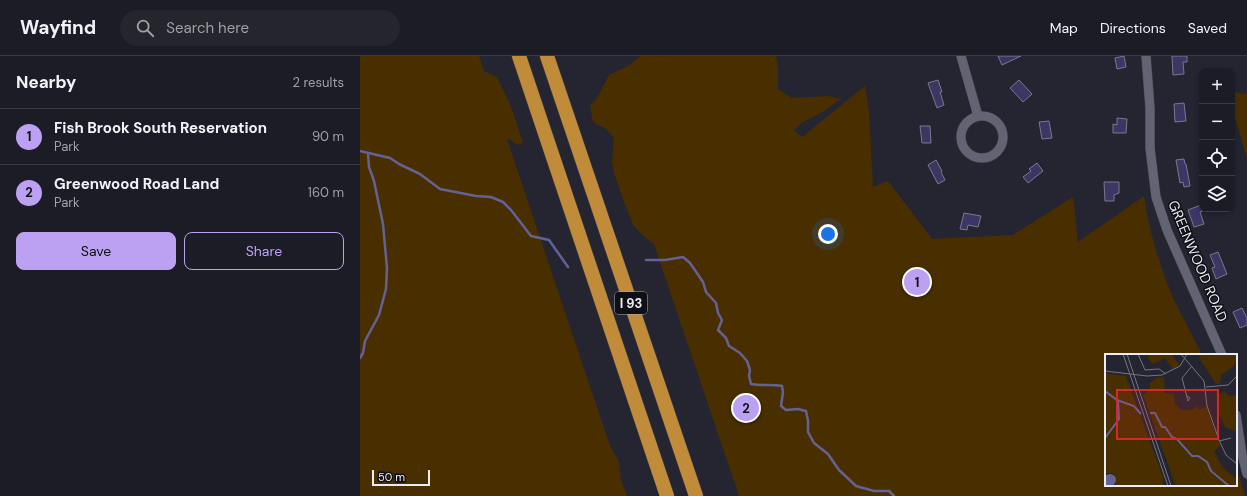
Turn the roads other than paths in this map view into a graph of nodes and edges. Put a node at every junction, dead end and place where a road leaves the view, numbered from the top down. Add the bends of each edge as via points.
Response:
1 (519, 56) edge
2 (548, 56) edge
3 (960, 56) edge
4 (1146, 56) edge
5 (978, 116) junction
6 (1222, 354) edge
7 (1237, 422) edge
8 (1247, 474) edge
9 (667, 496) edge
10 (696, 496) edge

1 - 9 highway, I 93
2 - 10 highway, I 93
3 - 5 street
4 - 6 street, GREENWOOD ROAD via 1150,148 1156,197 1167,230
5 - 5 street via 964,126 962,140 968,151 975,156 984,157 1000,148 1003,134 996,121 988,116
7 - 8 street

